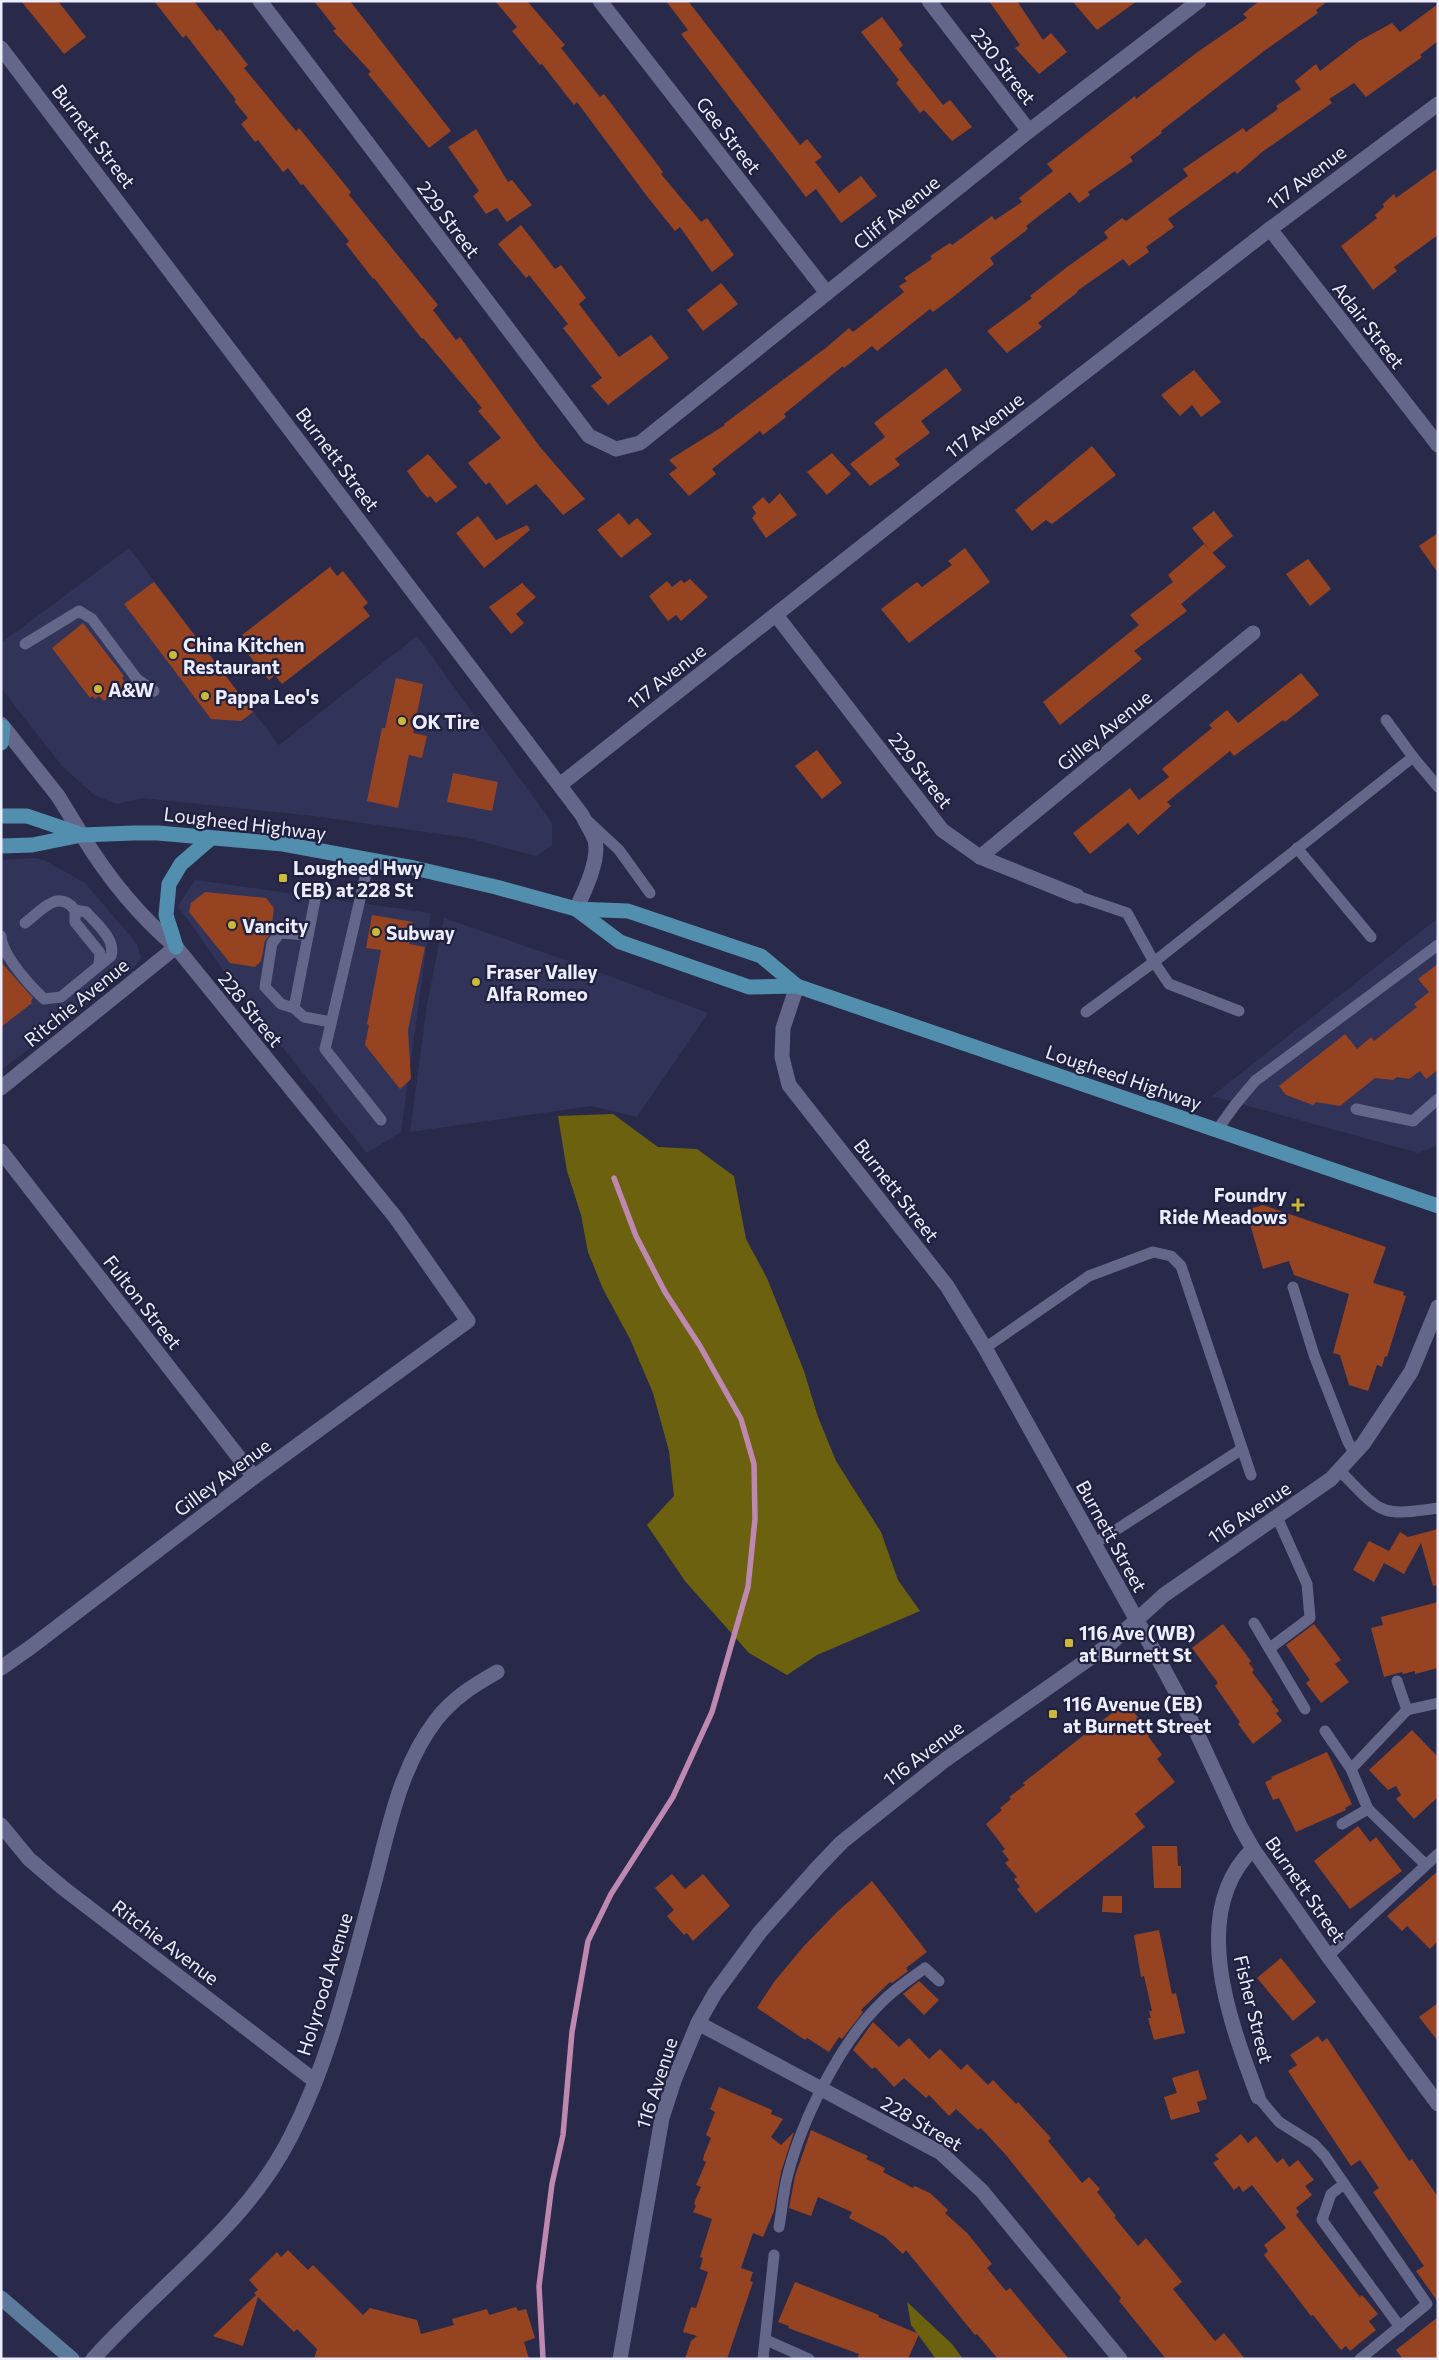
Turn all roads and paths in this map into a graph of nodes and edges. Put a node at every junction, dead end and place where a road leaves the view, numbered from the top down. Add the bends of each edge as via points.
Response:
1 (260, 1) edge
2 (600, 1) edge
3 (929, 1) edge
4 (1199, 1) edge
5 (1, 48) edge
6 (1438, 104) edge
7 (1029, 131) junction
8 (1270, 229) junction
9 (827, 294) junction
10 (1438, 444) edge
11 (616, 449) joint
12 (776, 615) junction
13 (1253, 633) dead end
14 (25, 644) dead end
15 (154, 691) dead end
16 (1386, 720) dead end
17 (2, 726) edge
18 (1, 743) edge
19 (1412, 757) junction
20 (561, 784) junction
21 (1438, 787) edge
22 (582, 815) junction
23 (1, 816) edge
24 (82, 835) junction
25 (210, 839) junction
26 (1, 846) edge
27 (1297, 848) junction
28 (980, 857) junction
29 (369, 861) junction
30 (650, 893) dead end
31 (1077, 896) joint
32 (315, 900) dead end
33 (576, 910) junction
34 (25, 923) dead end
35 (1, 936) edge
36 (308, 936) junction
37 (1371, 937) dead end
38 (1438, 945) edge
39 (176, 947) junction
40 (1154, 962) junction
41 (797, 986) junction
42 (294, 1008) junction
43 (1239, 1011) dead end
44 (1086, 1012) dead end
45 (331, 1022) junction
46 (1, 1088) edge
47 (1438, 1099) edge
48 (1356, 1109) dead end
49 (381, 1120) dead end
50 (1218, 1130) junction
51 (1, 1151) edge
52 (1438, 1206) edge
53 (1293, 1287) dead end
54 (1438, 1307) edge
55 (468, 1321) joint
56 (985, 1348) junction
57 (1242, 1449) junction
58 (1355, 1454) junction
59 (1340, 1471) junction
60 (1251, 1474) dead end
61 (254, 1477) junction
62 (1438, 1508) edge
63 (1277, 1517) junction
64 (1094, 1544) junction
65 (1137, 1621) junction
66 (1254, 1623) dead end
67 (1270, 1648) junction
68 (1, 1668) edge
69 (498, 1672) dead end
70 (1397, 1682) dead end
71 (1438, 1703) edge
72 (1305, 1709) dead end
73 (1407, 1710) junction
74 (1326, 1731) dead end
75 (1351, 1769) junction
76 (1368, 1809) junction
77 (1342, 1824) dead end
78 (1, 1825) edge
79 (1253, 1849) junction
80 (1438, 1854) edge
81 (1426, 1865) junction
82 (1328, 1956) junction
83 (939, 1981) dead end
84 (698, 2023) junction
85 (315, 2081) junction
86 (822, 2090) junction
87 (1258, 2097) joint
88 (1437, 2101) edge
89 (1344, 2184) junction
90 (779, 2227) dead end
91 (774, 2255) dead end
92 (1, 2298) edge
93 (1400, 2327) junction
94 (766, 2340) junction
95 (72, 2359) edge
96 (94, 2359) edge
97 (620, 2359) edge
98 (763, 2359) edge
99 (809, 2359) edge
100 (1120, 2359) edge
101 (1360, 2359) edge

1 - 11 street, 229 Street via 589,436
2 - 9 street, Gee Street
3 - 7 street, 230 Street
4 - 7 street, Cliff Avenue
5 - 20 street, Burnett Street
6 - 8 street, 117 Avenue
7 - 9 street, Cliff Avenue
8 - 10 street, Adair Street
8 - 12 street, 117 Avenue
9 - 11 street, Cliff Avenue via 640,443
12 - 20 street, 117 Avenue
12 - 28 street, 229 Street via 942,830
13 - 28 street, Gilley Avenue
14 - 15 lane via 72,614 85,613 136,679
16 - 19 lane
17 - 18 main road
17 - 24 street, 228 Street via 58,796
19 - 21 lane
19 - 27 lane
20 - 22 street, Burnett Street
22 - 30 lane via 619,850
22 - 33 street, Burnett Street via 596,848 590,880
23 - 24 main road, Lougheed Highway via 27,816
24 - 25 main road, Lougheed Highway via 158,833
24 - 26 main road, Lougheed Highway
24 - 39 street, 228 Street via 118,889 146,921
25 - 29 main road, Lougheed Highway via 283,844
25 - 39 main road via 181,864 169,884 166,915
27 - 37 lane
27 - 40 lane
28 - 31 street, 229 Street
29 - 33 main road, Lougheed Highway via 442,874
29 - 45 lane
31 - 40 lane via 1127,914
32 - 36 lane
33 - 41 main road, Lougheed Highway via 620,942 749,987
33 - 41 main road, Lougheed Highway via 628,911 674,925 761,956
34 - 35 lane via 56,900 69,902 75,910 86,912 110,939 111,956 61,997 44,998 7,955
36 - 42 lane
36 - 42 lane via 280,934 272,943 265,987 281,1004
38 - 50 lane via 1255,1081
39 - 46 street, Ritchie Avenue
39 - 55 street, 228 Street via 396,1218
40 - 43 lane via 1169,984
40 - 44 lane
41 - 50 main road, Lougheed Highway
41 - 56 street, Burnett Street via 783,1028 782,1057 789,1085 947,1286
42 - 45 lane via 304,1017
45 - 49 lane via 324,1050
47 - 48 lane via 1414,1121
50 - 52 main road, Lougheed Highway
51 - 61 street, Fulton Street
53 - 58 lane via 1314,1355
54 - 58 street, 116 Avenue via 1411,1372 1376,1428
55 - 61 street, Gilley Avenue
56 - 57 lane via 1089,1276 1153,1252 1170,1256 1181,1266
56 - 64 street, Burnett Street
57 - 60 lane
57 - 64 lane
58 - 59 street, 116 Avenue
59 - 62 lane via 1374,1506 1384,1511 1400,1513
59 - 63 street, 116 Avenue
61 - 68 street, Gilley Avenue
63 - 65 street, 116 Avenue via 1164,1595
63 - 67 lane via 1307,1584 1310,1618
64 - 65 street, Burnett Street
65 - 79 street, Burnett Street via 1189,1716
65 - 84 street, 116 Avenue via 1110,1644 945,1760 842,1842 760,1932 715,1993
66 - 67 lane
67 - 72 lane
69 - 85 street, Holyrood Avenue via 462,1693 449,1705 435,1721 406,1773 386,1834 338,2020
70 - 73 lane
71 - 73 lane
73 - 75 lane
74 - 75 lane
75 - 76 lane
76 - 77 lane
76 - 81 lane
78 - 85 street, Ritchie Avenue via 29,1859 63,1888
79 - 82 street, Burnett Street
79 - 87 street, Fisher Street via 1231,1878 1219,1922 1218,1953 1237,2040
80 - 81 lane
81 - 82 lane
82 - 88 street, Burnett Street
83 - 86 lane via 924,1968 880,2003 848,2043
84 - 86 street, 228 Street
84 - 97 street, 116 Avenue via 662,2118
85 - 96 street, Holyrood Avenue via 290,2139 238,2214 199,2257 146,2303
86 - 90 lane via 794,2153
86 - 100 street, 228 Street via 941,2153 959,2168
87 - 89 lane via 1279,2122 1314,2144
89 - 93 lane via 1331,2194 1322,2220
89 - 93 lane via 1427,2304
91 - 94 lane
92 - 95 main road
93 - 101 lane
94 - 98 lane
94 - 99 lane

